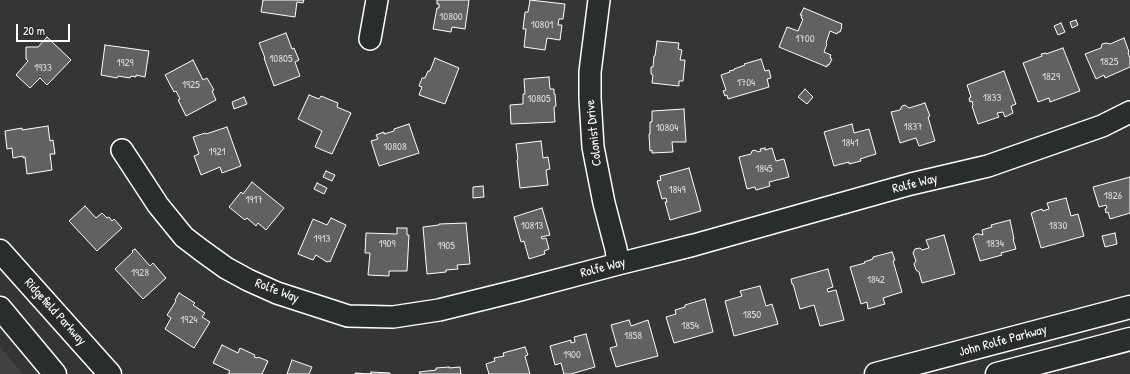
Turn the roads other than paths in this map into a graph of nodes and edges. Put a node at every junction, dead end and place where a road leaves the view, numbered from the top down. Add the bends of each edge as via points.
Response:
1 (376, 0) edge
2 (599, 0) edge
3 (370, 39) dead end
4 (1130, 112) edge
5 (122, 150) dead end
6 (0, 251) edge
7 (618, 264) junction
8 (1130, 307) edge
9 (0, 308) edge
10 (1130, 339) edge
11 (55, 374) edge
12 (110, 374) edge
13 (876, 374) edge
14 (997, 374) edge

1 - 3 street
2 - 7 street, Colonist Drive via 590,72 593,147
4 - 7 street, Rolfe Way via 1102,126 988,166 911,184
5 - 7 street, Rolfe Way via 158,205 184,236 201,250 248,280 277,293 348,316 393,317 439,310
6 - 12 main road, Ridgefield Parkway
8 - 13 main road, John Rolfe Parkway
9 - 11 main road
10 - 14 main road

